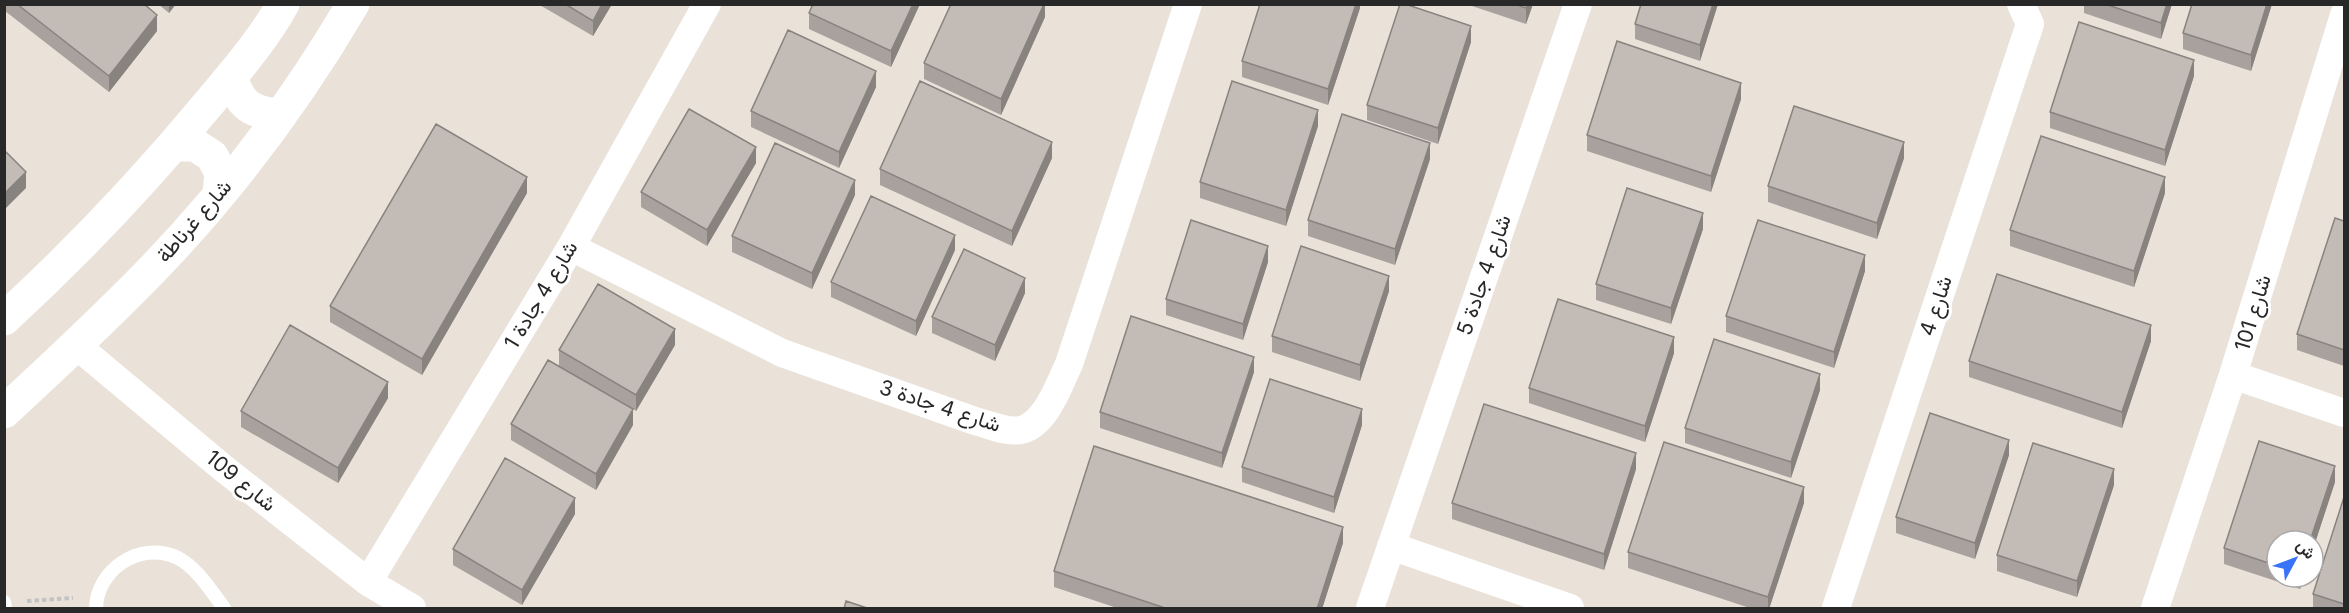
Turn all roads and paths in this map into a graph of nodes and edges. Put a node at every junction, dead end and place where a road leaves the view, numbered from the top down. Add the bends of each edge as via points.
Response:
1 (283, 4) edge
2 (353, 4) edge
3 (707, 4) edge
4 (1188, 4) edge
5 (1578, 4) edge
6 (2020, 4) edge
7 (2344, 15) edge
8 (231, 77) junction
9 (281, 115) junction
10 (174, 145) junction
11 (219, 194) junction
12 (571, 247) junction
13 (4, 319) edge
14 (76, 345) junction
15 (2234, 375) junction
16 (4, 412) edge
17 (2344, 412) edge
18 (1391, 546) junction
19 (368, 582) junction
20 (5, 602) edge
21 (96, 603) edge
22 (5, 609) edge
23 (224, 609) edge
24 (412, 609) edge
25 (1370, 609) edge
26 (1570, 609) edge
27 (1836, 609) edge
28 (2155, 609) edge

1 - 8 street
2 - 9 street, شارع غرناطة
3 - 12 street, شارع 4 جادة 1
4 - 12 street, شارع 4 جادة 3 via 1069,364 1049,407 1021,430 975,421 782,353
5 - 18 street, شارع 4 جادة 5
6 - 27 street, شارع 4 via 2030,24
7 - 15 street, شارع 101
8 - 9 street via 236,93 248,106 263,114
8 - 10 street
9 - 11 street, شارع غرناطة
10 - 11 street via 195,145 212,156 221,173
10 - 13 street
11 - 14 street, شارع غرناطة
12 - 19 street, شارع 4 جادة 1
14 - 16 street, شارع غرناطة
14 - 19 street, شارع 109
15 - 17 street
15 - 28 street, شارع 101
18 - 25 street, شارع 4 جادة 5
18 - 26 street
19 - 24 street, شارع 109
20 - 21 path
20 - 22 lane
21 - 23 lane via 107,574 128,558 150,552 176,557 199,575

